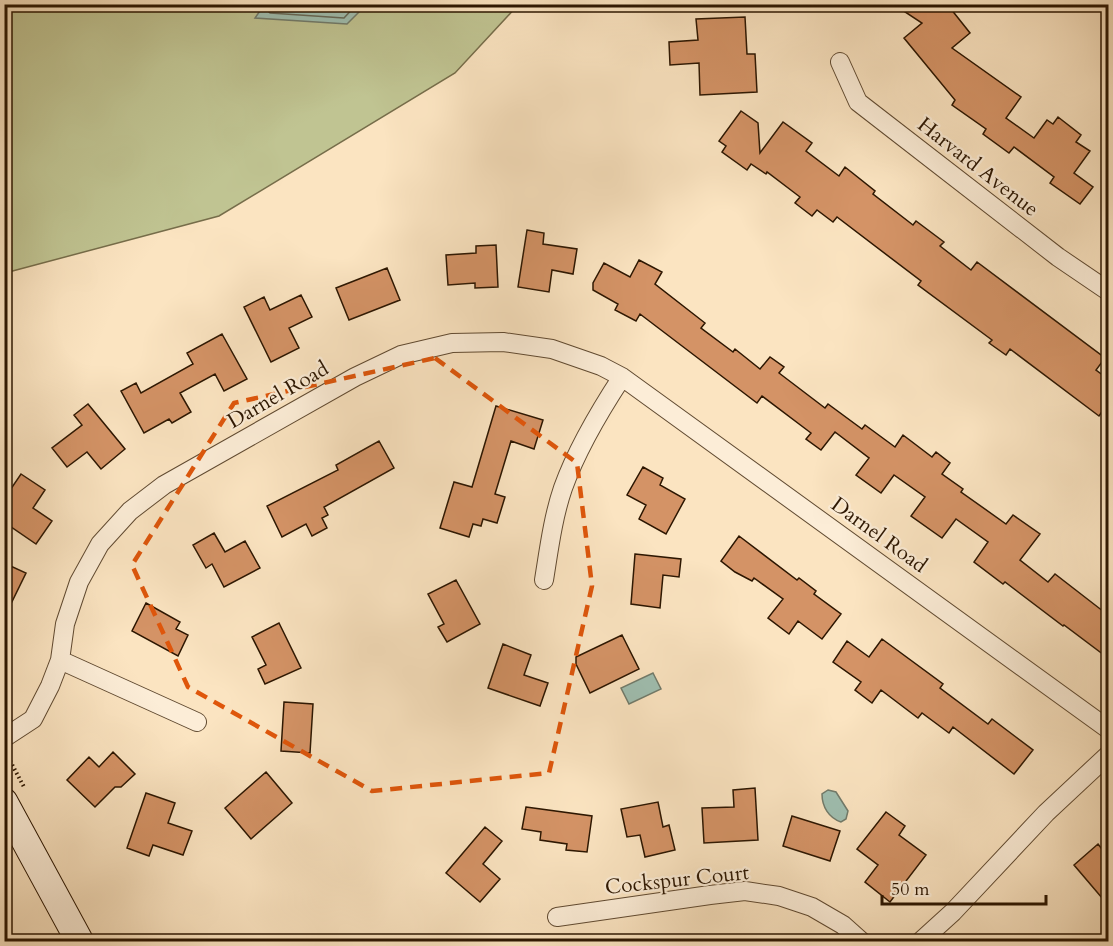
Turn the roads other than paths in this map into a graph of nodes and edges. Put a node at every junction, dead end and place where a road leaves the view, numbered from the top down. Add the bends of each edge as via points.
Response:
1 (840, 62) dead end
2 (1108, 291) edge
3 (622, 377) junction
4 (544, 580) dead end
5 (60, 660) junction
6 (197, 722) dead end
7 (1108, 729) edge
8 (4, 738) edge
9 (1108, 754) edge
10 (4, 801) edge
11 (558, 917) dead end
12 (80, 942) edge
13 (862, 942) edge
14 (920, 942) edge

1 - 2 street, Harvard Avenue via 858,102 1058,257
3 - 4 street via 582,444 563,489
3 - 5 street, Darnel Road via 552,349 503,342 452,343 401,355 355,377 164,485 130,511 100,544 79,582 65,624
3 - 7 street, Darnel Road
5 - 6 street
5 - 8 street, Darnel Road via 33,719
9 - 14 street
10 - 12 street
11 - 13 street, Cockspur Court via 745,891 779,896 812,907 843,925

